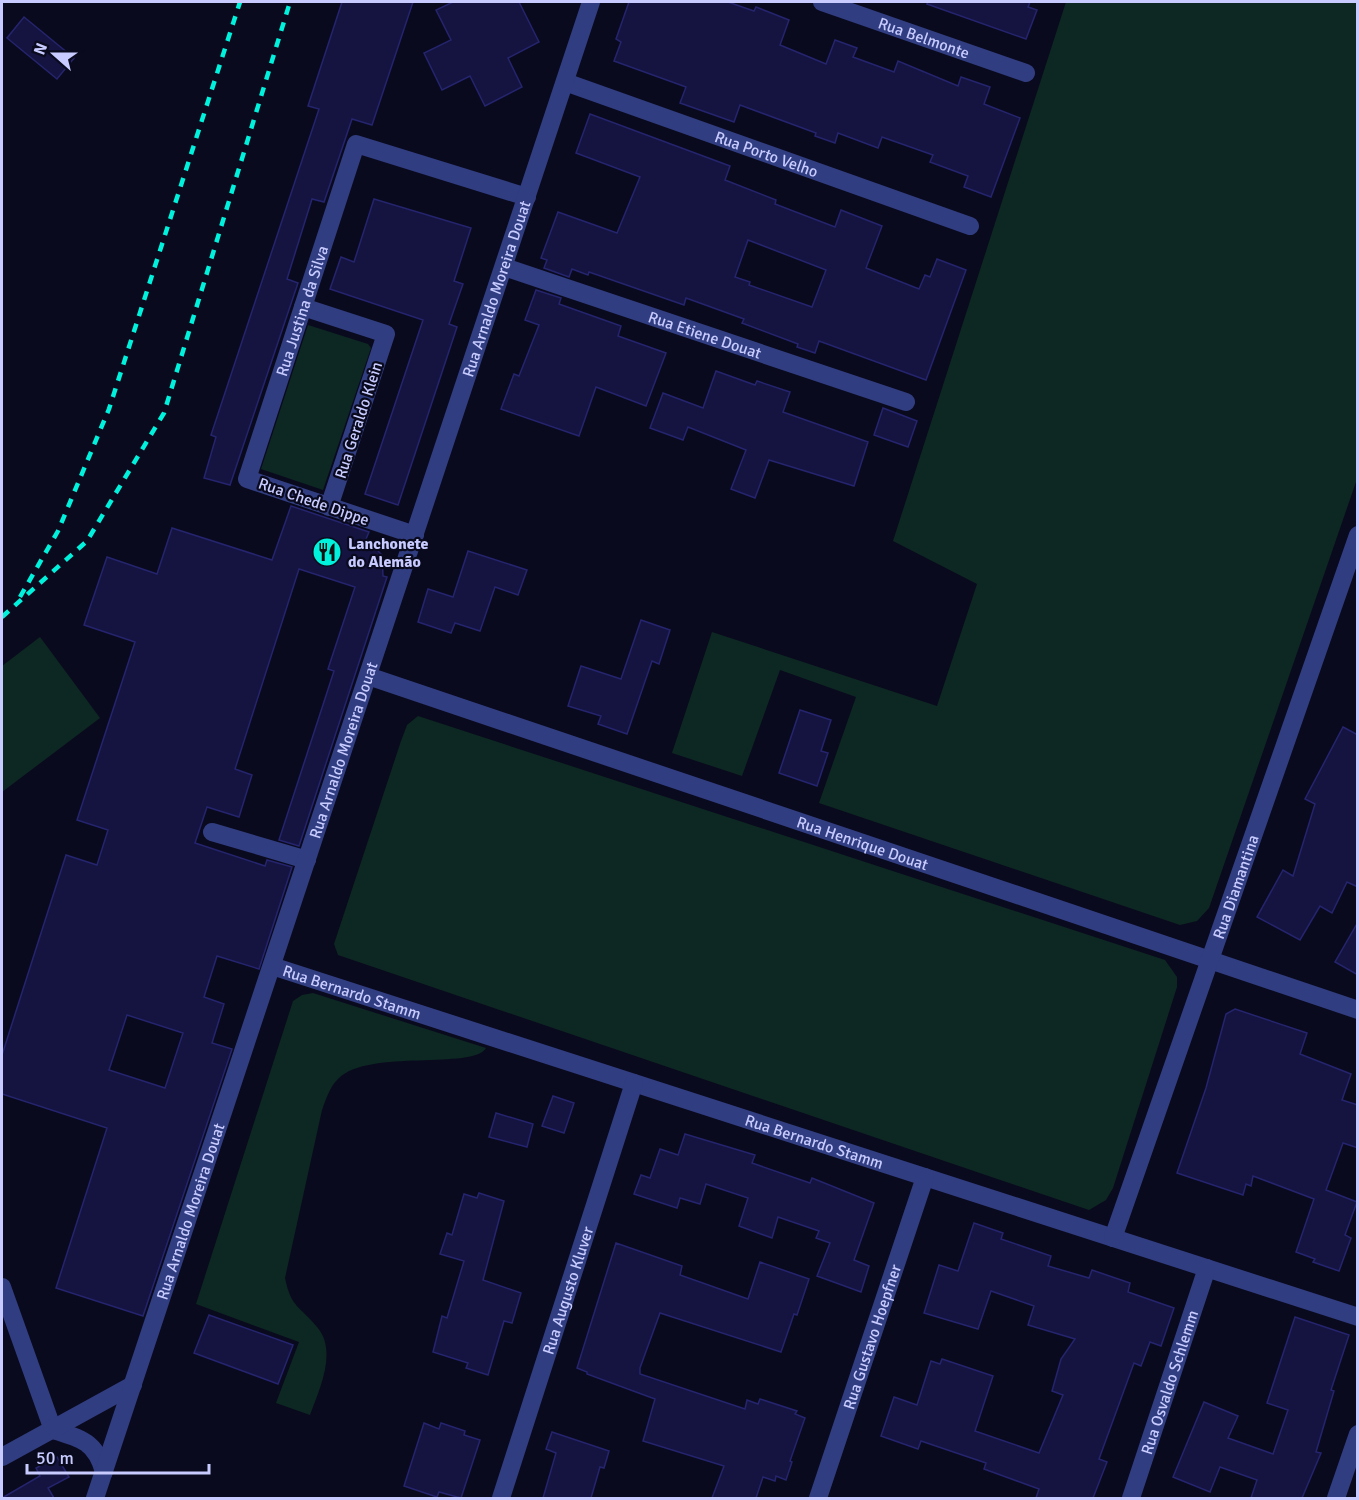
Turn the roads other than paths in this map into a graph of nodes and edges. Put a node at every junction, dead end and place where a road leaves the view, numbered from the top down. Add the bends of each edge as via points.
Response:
1 (591, 2) edge
2 (822, 2) edge
3 (1026, 73) dead end
4 (565, 82) junction
5 (526, 197) junction
6 (970, 226) dead end
7 (504, 267) junction
8 (303, 308) junction
9 (906, 402) dead end
10 (247, 479) joint
11 (329, 507) junction
12 (415, 535) junction
13 (1358, 535) edge
14 (368, 676) junction
15 (212, 832) dead end
16 (307, 860) junction
17 (1210, 960) junction
18 (272, 966) junction
19 (1358, 1010) edge
20 (634, 1083) junction
21 (926, 1177) junction
22 (1113, 1238) junction
23 (1207, 1268) junction
24 (2, 1287) edge
25 (1358, 1317) edge
26 (133, 1385) junction
27 (53, 1430) junction
28 (1358, 1434) edge
29 (2, 1458) edge
30 (104, 1472) junction
31 (95, 1498) edge
32 (501, 1498) edge
33 (818, 1498) edge
34 (1131, 1498) edge
35 (1336, 1498) edge

1 - 4 street, Rua Arnaldo Moreira Douat
2 - 3 street, Rua Belmonte
4 - 5 street, Rua Arnaldo Moreira Douat
4 - 6 street, Rua Porto Velho
5 - 7 street, Rua Arnaldo Moreira Douat
5 - 8 street, Rua Justina da Silva via 356,144
7 - 9 street, Rua Etiene Douat
7 - 12 street, Rua Arnaldo Moreira Douat
8 - 10 street, Rua Justina da Silva
8 - 11 street, Rua Geraldo Klein via 386,334
10 - 11 street, Rua Chede Dippe
11 - 12 street, Rua Chede Dippe
12 - 14 street, Rua Arnaldo Moreira Douat
13 - 17 street, Rua Diamantina
14 - 16 street, Rua Arnaldo Moreira Douat
14 - 17 street, Rua Henrique Douat
15 - 16 street
16 - 18 street, Rua Arnaldo Moreira Douat
17 - 19 street, Rua Henrique Douat
17 - 22 street, Rua Diamantina
18 - 20 street, Rua Bernardo Stamm
18 - 26 street, Rua Arnaldo Moreira Douat
20 - 21 street, Rua Bernardo Stamm
20 - 32 street, Rua Augusto Kluver
21 - 22 street, Rua Bernardo Stamm
21 - 33 street, Rua Gustavo Hoepfner
22 - 23 street, Rua Bernardo Stamm
23 - 25 street, Rua Bernardo Stamm
23 - 34 street, Rua Osvaldo Schlemm
24 - 27 street
26 - 27 street
26 - 30 street, Rua Arnaldo Moreira Douat
27 - 29 street
27 - 30 street via 90,1444 100,1456
28 - 35 street
30 - 31 street, Rua Arnaldo Moreira Douat

